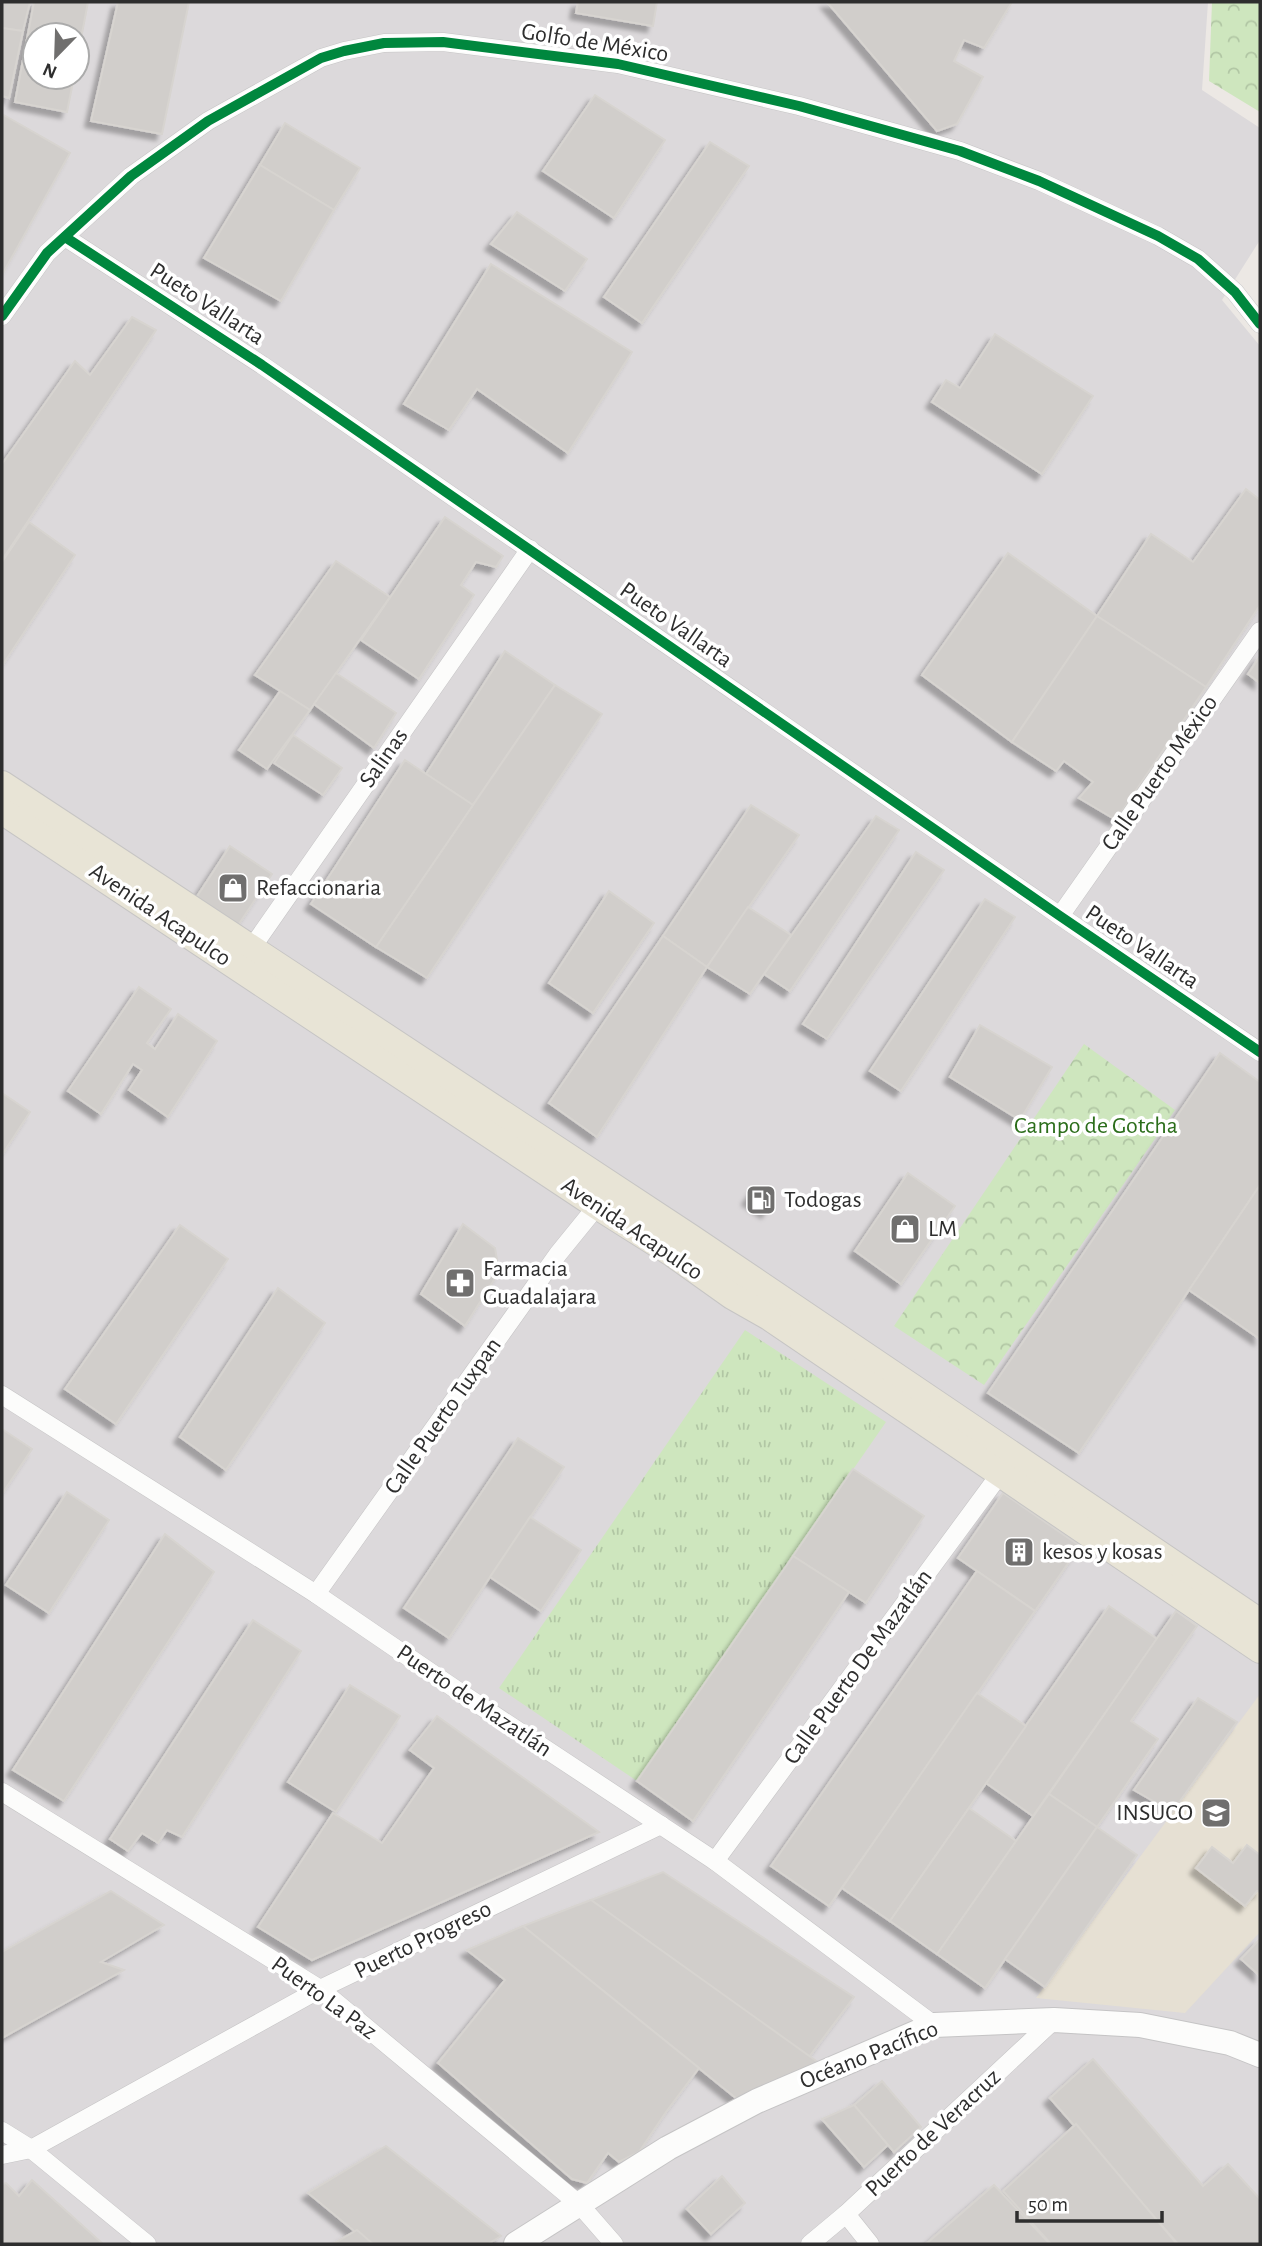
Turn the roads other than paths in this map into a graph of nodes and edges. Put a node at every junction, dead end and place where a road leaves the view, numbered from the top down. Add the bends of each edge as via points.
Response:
1 (65, 237) junction
2 (2, 316) edge
3 (1260, 324) edge
4 (530, 550) junction
5 (1260, 631) edge
6 (2, 784) edge
7 (2, 811) edge
8 (1060, 916) junction
9 (245, 958) junction
10 (1260, 1052) edge
11 (597, 1206) junction
12 (2, 1395) edge
13 (1000, 1474) junction
14 (316, 1594) junction
15 (1260, 1622) edge
16 (1260, 1650) edge
17 (2, 1792) edge
18 (661, 1825) junction
19 (715, 1861) junction
20 (320, 1989) junction
21 (1054, 2020) junction
22 (934, 2025) junction
23 (1260, 2055) edge
24 (2, 2131) edge
25 (31, 2148) junction
26 (2, 2155) edge
27 (580, 2205) junction
28 (846, 2214) junction
29 (147, 2244) edge
30 (516, 2244) edge
31 (614, 2244) edge
32 (810, 2244) edge
33 (870, 2244) edge

1 - 2 street, Golfo de México via 47,253
1 - 3 street, Golfo de México via 131,176 208,121 321,58 384,43 443,42 618,64 799,106 960,151 1039,181 1158,236 1198,260 1235,292
1 - 4 street, Pueto Vallarta via 262,365
4 - 8 street, Pueto Vallarta
4 - 9 street, Salinas
5 - 8 street, Calle Puerto México
6 - 9 main road, Avenida Acapulco
7 - 9 main road, Avenida Acapulco
8 - 10 street, Pueto Vallarta
9 - 11 main road, Avenida Acapulco
9 - 15 main road, Avenida Acapulco via 701,1244
11 - 13 main road, Avenida Acapulco
11 - 14 street, Calle Puerto Tuxpan
12 - 14 street, Puerto de Mazatlán
13 - 16 main road, Avenida Acapulco
13 - 19 street, Calle Puerto De Mazatlán
14 - 18 street, Puerto de Mazatlán
17 - 20 street, Puerto La Paz
18 - 19 street, Puerto de Mazatlán
18 - 20 street, Puerto Progreso
19 - 22 street, Puerto de Mazatlán
20 - 25 street, Puerto Progreso
20 - 27 street, Puerto La Paz
21 - 22 street, Océano Pacífico
21 - 23 street, Océano Pacífico via 1140,2025 1230,2043
21 - 28 street, Puerto de Veracruz
22 - 27 street, Océano Pacífico via 757,2101 668,2148
24 - 25 street
25 - 26 street, Puerto Progreso
25 - 29 street
27 - 30 street, Océano Pacífico
27 - 31 street, Puerto La Paz
28 - 32 street, Puerto de Veracruz
28 - 33 street

